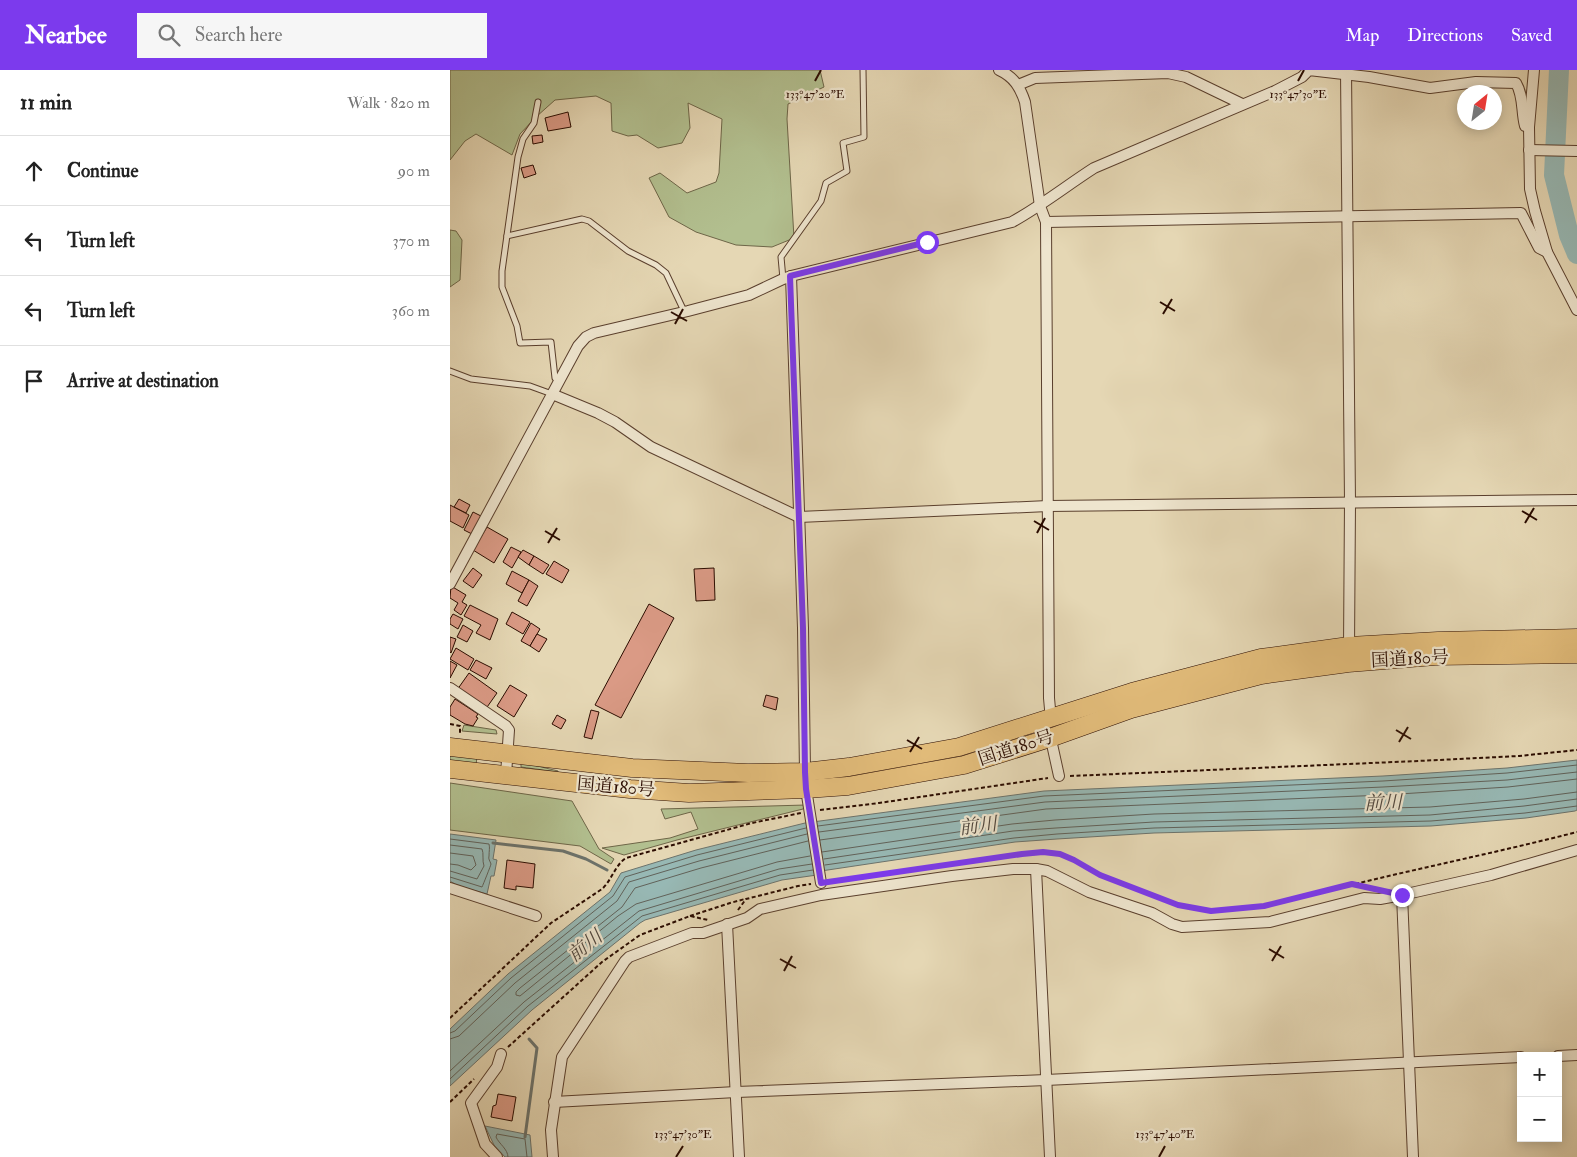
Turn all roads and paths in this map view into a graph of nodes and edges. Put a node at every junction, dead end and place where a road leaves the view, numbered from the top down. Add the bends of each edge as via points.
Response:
1 (863, 70) edge
2 (999, 70) edge
3 (1534, 70) edge
4 (1346, 72) edge
5 (1037, 74) edge
6 (1018, 85) junction
7 (538, 102) dead end
8 (1242, 104) junction
9 (1529, 127) junction
10 (1532, 150) junction
11 (1577, 151) edge
12 (1040, 206) junction
13 (1347, 216) junction
14 (1046, 222) junction
15 (507, 236) junction
16 (1547, 252) junction
17 (787, 277) junction
18 (1577, 310) edge
19 (685, 312) junction
20 (450, 372) edge
21 (559, 382) junction
22 (552, 394) junction
23 (1577, 500) edge
24 (1350, 502) junction
25 (1048, 506) junction
26 (799, 517) junction
27 (450, 584) edge
28 (1577, 638) edge
29 (1349, 654) junction
30 (1577, 654) edge
31 (450, 688) edge
32 (1051, 718) junction
33 (450, 724) edge
34 (1050, 738) junction
35 (455, 741) edge
36 (1577, 750) edge
37 (508, 753) junction
38 (450, 769) edge
39 (805, 772) junction
40 (506, 775) junction
41 (1059, 776) junction
42 (806, 789) junction
43 (811, 815) junction
44 (1577, 832) edge
45 (1577, 850) edge
46 (1036, 869) junction
47 (820, 881) joint
48 (1352, 884) junction
49 (450, 888) edge
50 (1369, 888) dead end
51 (1402, 895) junction
52 (746, 899) dead end
53 (536, 916) dead end
54 (690, 916) junction
55 (727, 924) junction
56 (450, 1018) edge
57 (501, 1054) joint
58 (1577, 1055) edge
59 (1562, 1056) edge
60 (1517, 1057) edge
61 (1409, 1062) junction
62 (1046, 1080) junction
63 (736, 1092) junction
64 (554, 1102) junction
65 (497, 1157) edge
66 (553, 1157) edge
67 (739, 1157) edge
68 (1050, 1157) edge
69 (1413, 1157) edge

1 - 17 lane via 864,137 844,143 847,171 826,183 821,202 781,257
2 - 6 street
3 - 9 street
4 - 8 street via 1309,70 1276,91
4 - 9 street via 1430,88 1476,82 1516,83 1521,92 1525,126
4 - 13 street
5 - 6 street
5 - 8 street via 1168,73 1186,77
6 - 12 street via 1025,102
7 - 15 lane via 534,124 524,139 518,158
8 - 12 street via 1094,168
9 - 10 street
10 - 11 street
10 - 16 street via 1530,189
12 - 14 street
12 - 17 street via 1012,222
13 - 14 street
13 - 16 street via 1521,213 1539,248
13 - 24 street
14 - 25 street
15 - 19 lane via 582,219 589,221 628,251 666,273
15 - 21 lane via 502,287 520,343 551,342 555,378
16 - 18 street
17 - 19 street via 749,295
17 - 26 street
19 - 21 street via 594,332 578,346
20 - 22 lane via 471,379 530,386
21 - 22 street
22 - 26 street via 598,413 651,447
22 - 27 street
23 - 24 street
24 - 25 street
24 - 29 street
25 - 26 street
25 - 32 street
26 - 39 street
28 - 29 highway, 国道180号 via 1438,641
29 - 30 highway, 国道180号
29 - 32 highway, 国道180号 via 1261,658 1132,692
29 - 34 highway, 国道180号 via 1131,709
31 - 37 street via 506,726
32 - 34 street
32 - 39 highway, 国道180号 via 959,747
33 - 35 path via 460,726
34 - 41 street
34 - 42 highway, 国道180号 via 964,765 848,786
35 - 37 highway, 国道180号
36 - 41 path via 1464,759
37 - 39 highway, 国道180号 via 632,768
37 - 40 street
38 - 40 highway, 国道180号
39 - 42 street
40 - 42 highway, 国道180号 via 689,793
41 - 43 path
42 - 43 street
43 - 47 street
43 - 56 path via 752,823 626,858 602,889 551,923
44 - 48 path
45 - 51 street via 1491,875
46 - 51 street via 1182,927 1270,922 1364,898
46 - 55 street via 952,876 821,895 760,909 747,918
46 - 62 street
47 - 48 path via 1043,852 1060,854 1100,875 1178,905 1211,911 1264,906
48 - 50 path
49 - 53 street
51 - 61 street
52 - 54 path
54 - 55 path
54 - 57 path via 640,935 620,948
55 - 63 street
55 - 64 street via 703,933 692,933 625,961 565,1050
57 - 65 street via 497,1067 471,1103 486,1144
58 - 59 street
60 - 61 street
61 - 62 street
61 - 69 street
62 - 63 street
62 - 68 street
63 - 64 street
63 - 67 street
64 - 66 street

